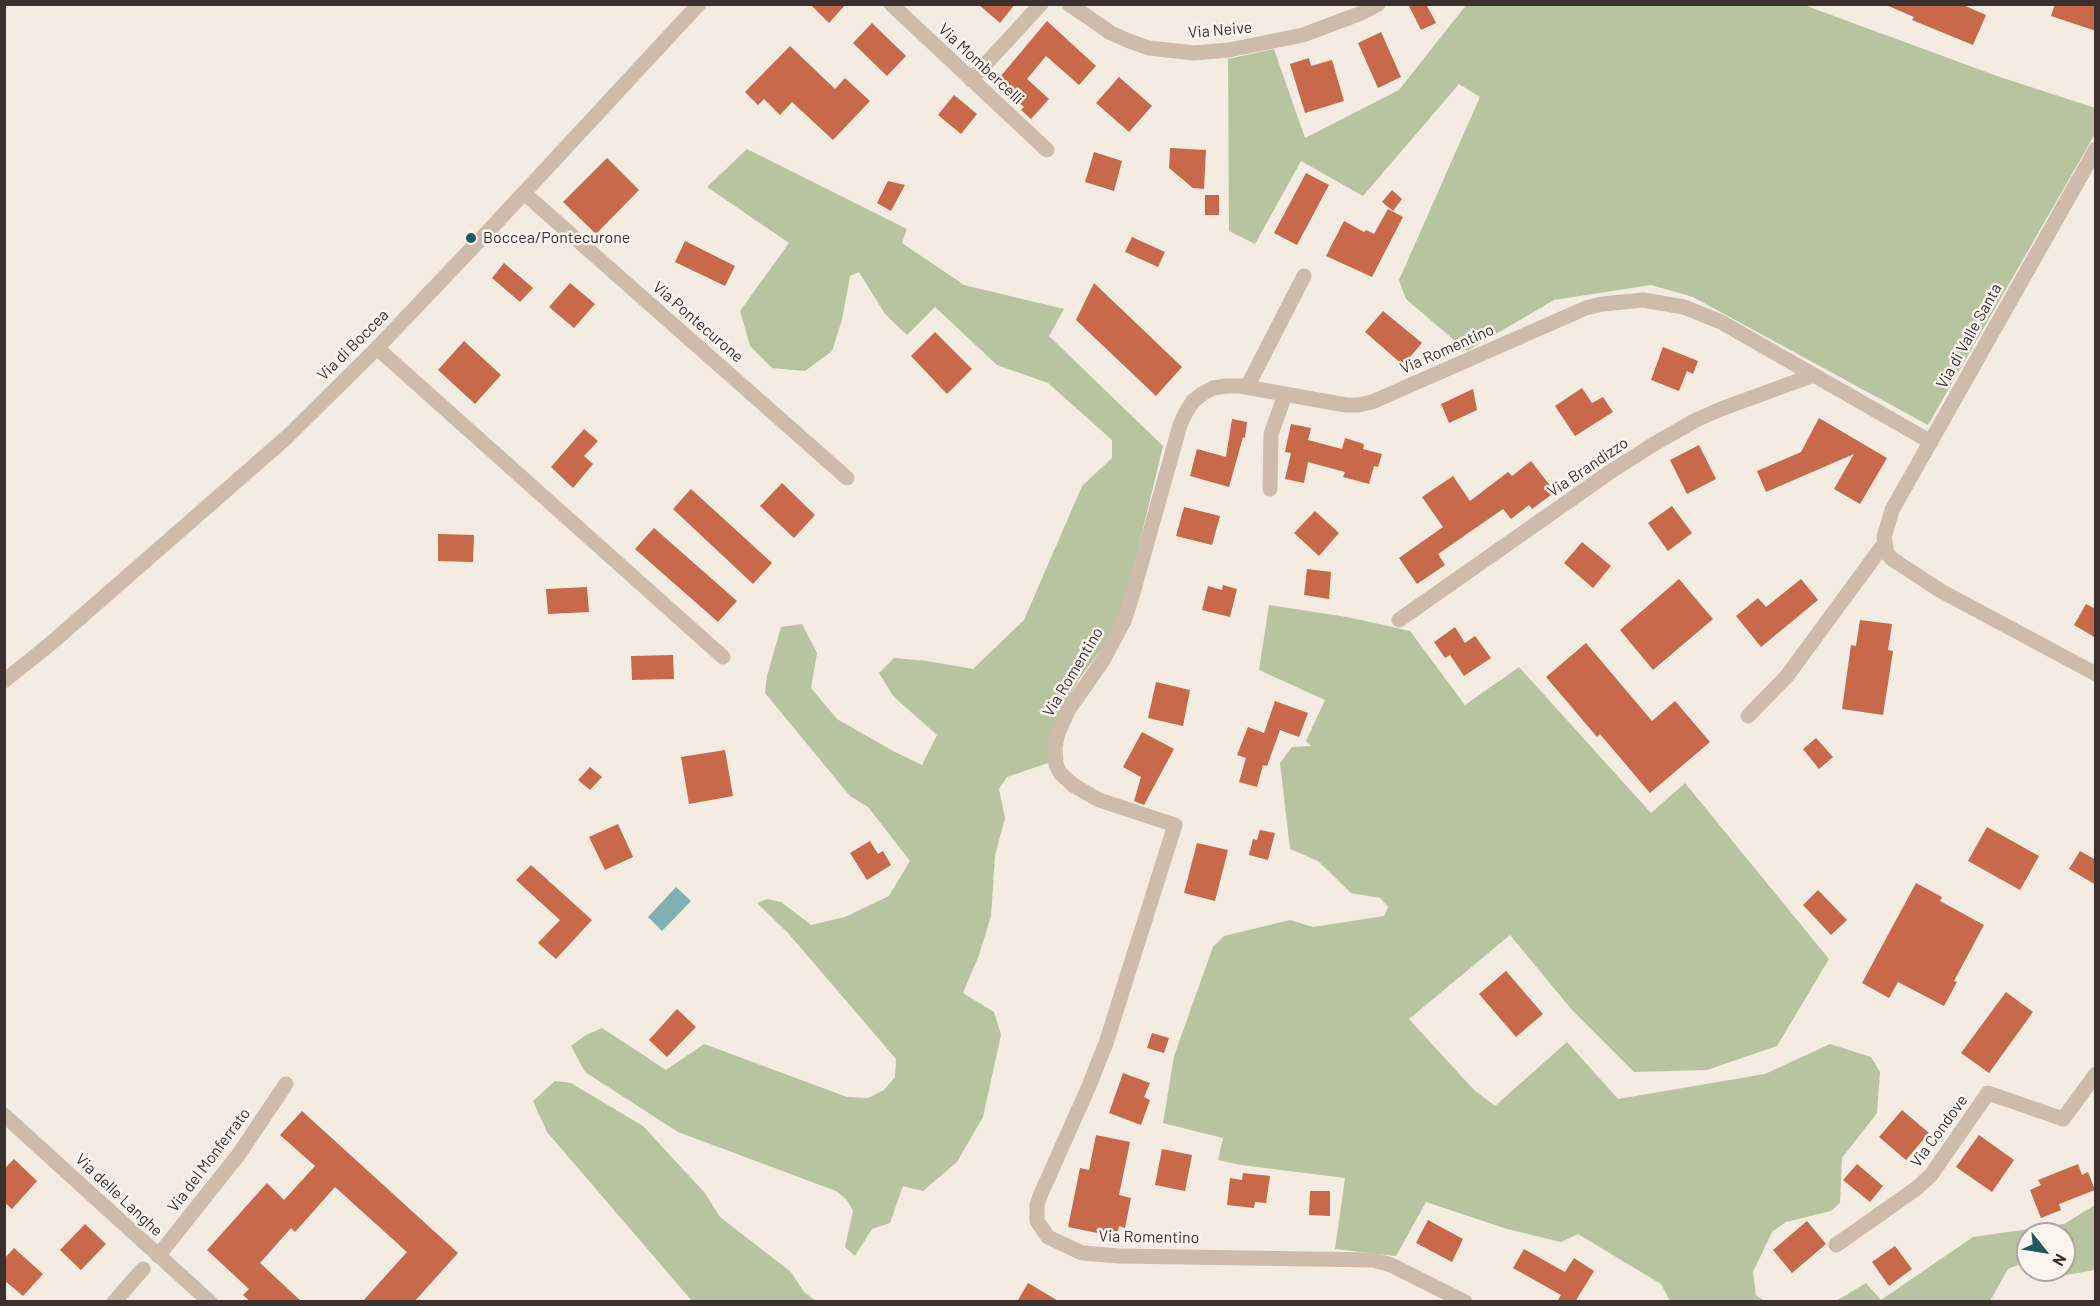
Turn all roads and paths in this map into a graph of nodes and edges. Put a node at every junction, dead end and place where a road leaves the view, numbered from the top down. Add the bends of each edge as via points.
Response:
1 (699, 4) edge
2 (891, 4) edge
3 (1041, 4) edge
4 (1069, 4) edge
5 (1378, 4) edge
6 (971, 80) junction
7 (2096, 149) edge
8 (1047, 150) dead end
9 (524, 193) junction
10 (1304, 276) dead end
11 (377, 348) junction
12 (1814, 375) junction
13 (1247, 387) junction
14 (1285, 394) junction
15 (1930, 442) junction
16 (848, 478) dead end
17 (1270, 489) dead end
18 (1884, 544) junction
19 (1399, 620) dead end
20 (723, 657) dead end
21 (2096, 674) edge
22 (4, 681) edge
23 (1748, 716) dead end
24 (2096, 1074) edge
25 (286, 1084) dead end
26 (4, 1114) edge
27 (1836, 1245) dead end
28 (158, 1256) junction
29 (143, 1269) dead end
30 (114, 1302) edge
31 (210, 1302) edge
32 (1465, 1302) edge

1 - 9 street, Via di Boccea
2 - 6 street, Via Mombercelli
3 - 6 street
4 - 5 street, Via Neive via 1129,41 1149,48 1194,53 1303,35
6 - 8 street, Via Mombercelli
7 - 15 street, Via di Valle Santa
9 - 11 street, Via di Boccea
9 - 16 street, Via Pontecurone
10 - 13 street
11 - 20 street
11 - 22 street, Via di Boccea via 287,437
12 - 14 street, Via Romentino via 1703,314 1643,300 1586,308 1372,402 1346,405
12 - 15 street, Via Romentino
12 - 19 street, Via Brandizzo via 1721,409 1654,444
13 - 14 street, Via Romentino
13 - 32 street, Via Romentino via 1213,388 1193,401 1186,412 1124,621 1102,662 1069,709 1056,740 1056,764 1065,780 1099,800 1175,825 1106,1043 1040,1196 1037,1221 1048,1237 1082,1253 1374,1260
14 - 17 street via 1271,434
15 - 18 street, Via di Valle Santa via 1893,510
18 - 21 street via 1892,559 1941,591
18 - 23 street via 1787,676
24 - 27 street, Via Condove via 2063,1119 1988,1093 1924,1181
25 - 28 street, Via del Monferrato via 239,1154
26 - 28 street, Via delle Langhe
28 - 31 street, Via delle Langhe
29 - 30 street

